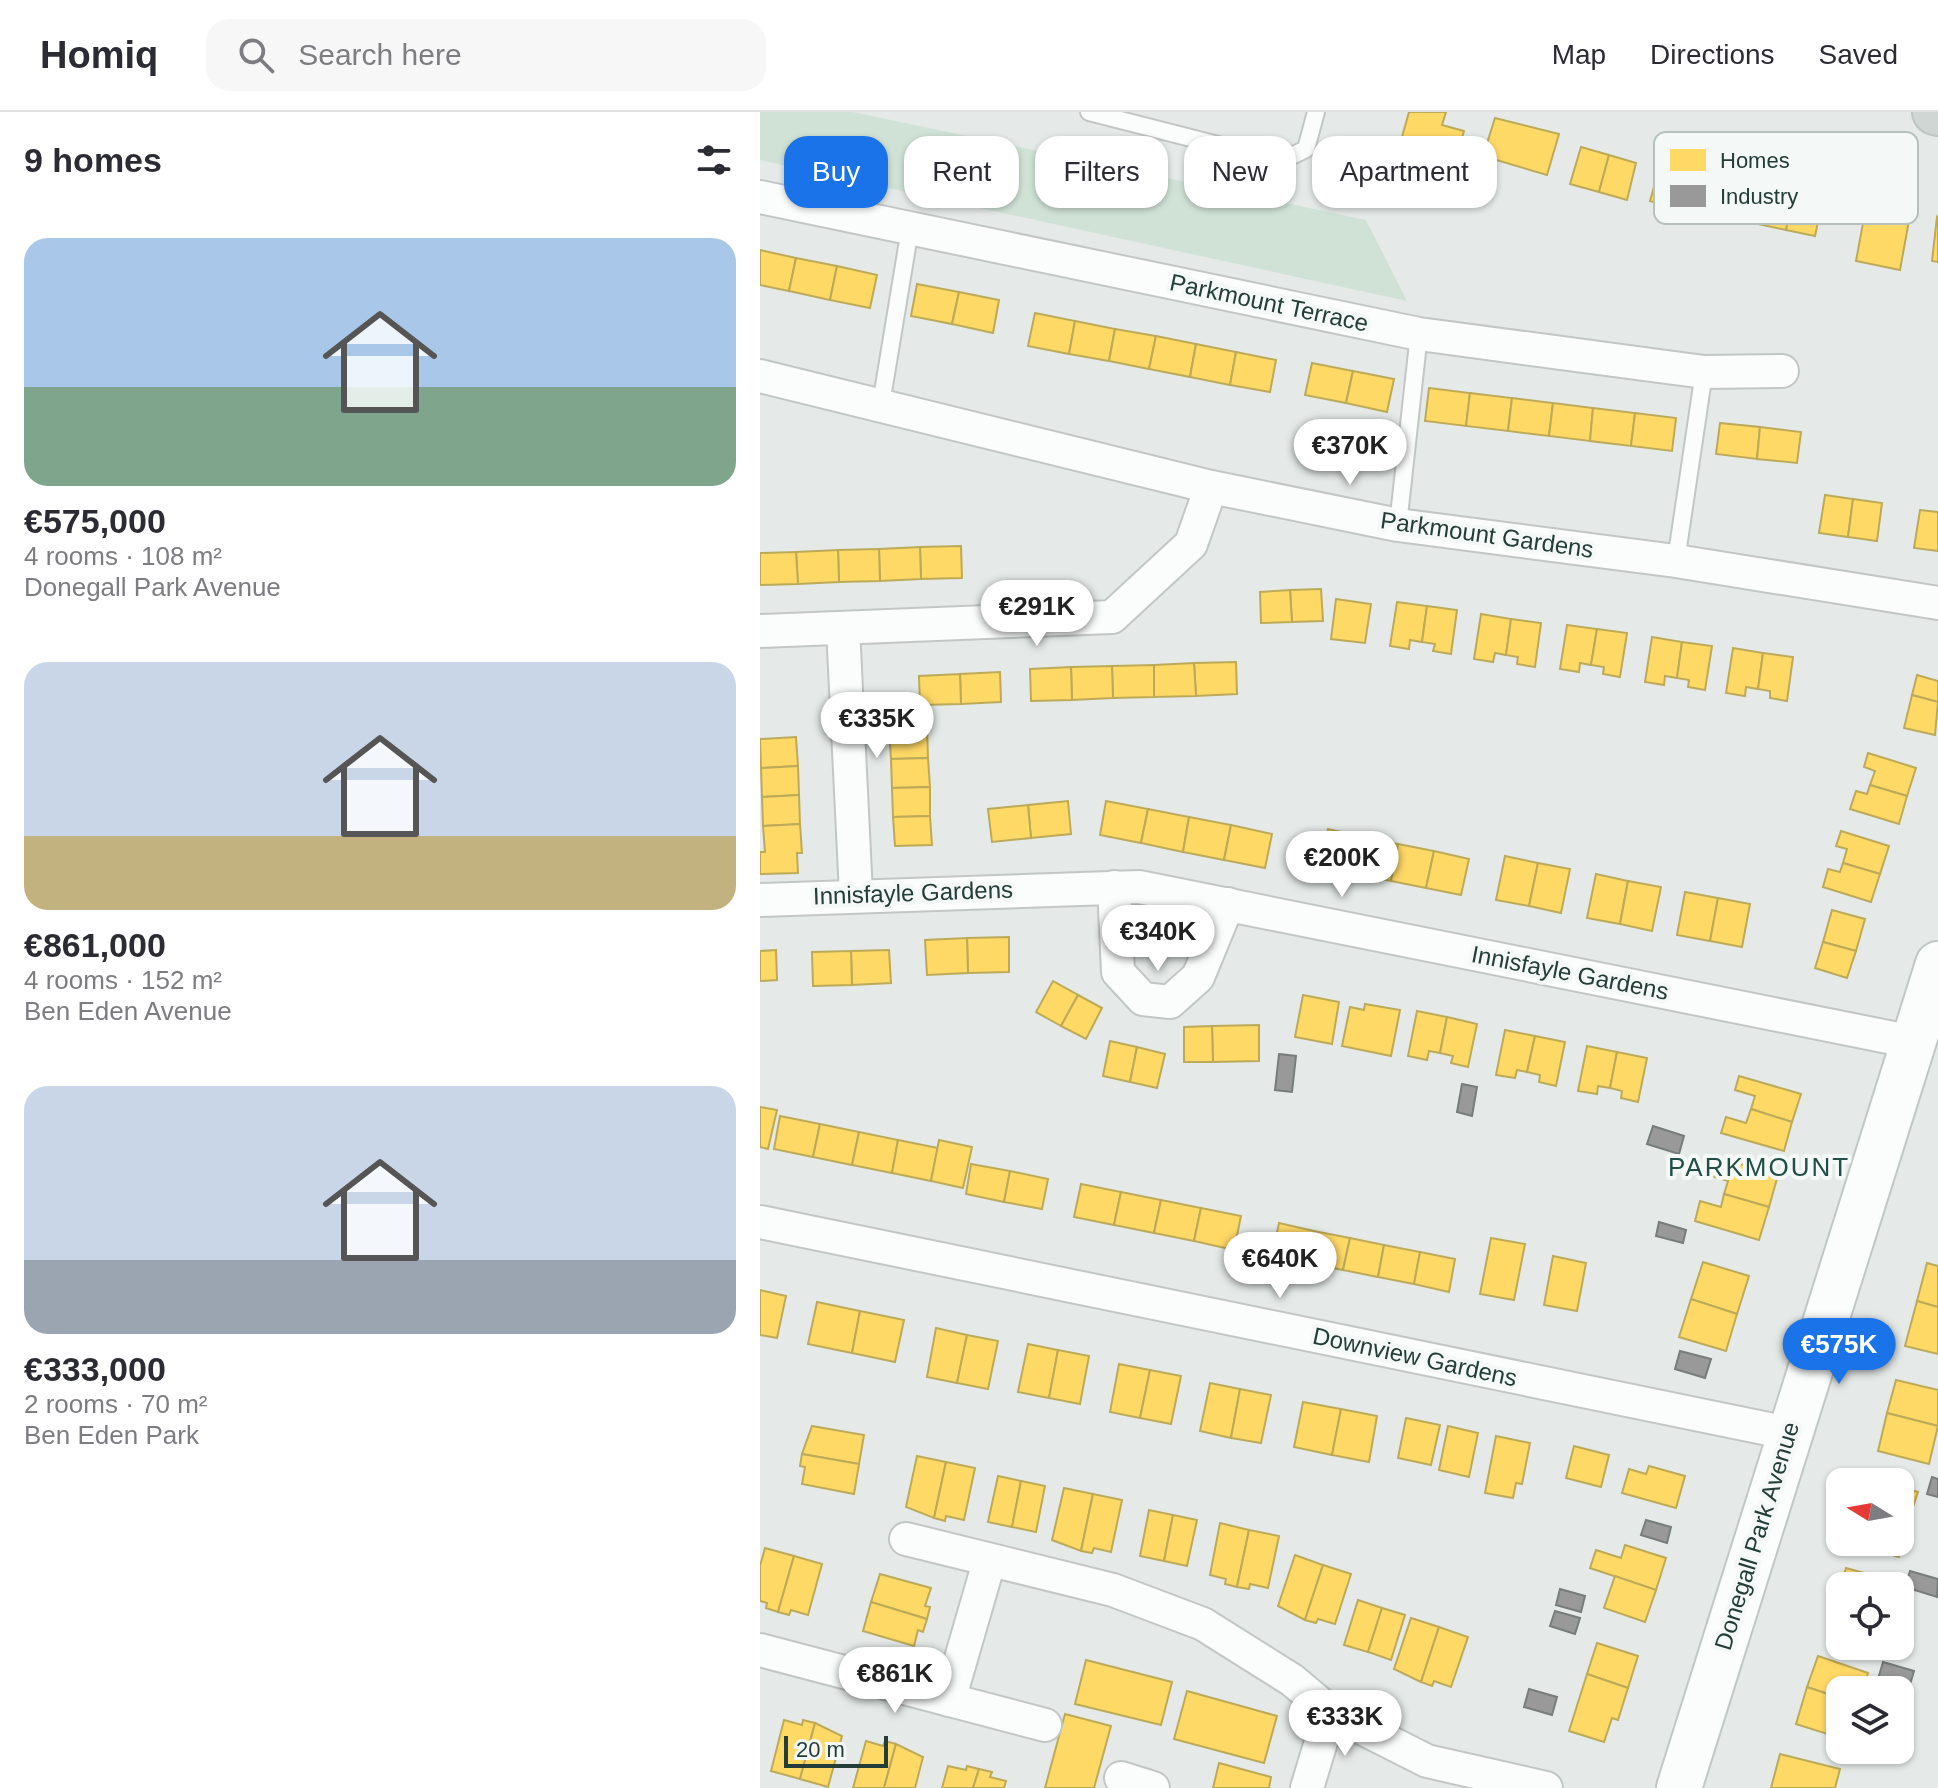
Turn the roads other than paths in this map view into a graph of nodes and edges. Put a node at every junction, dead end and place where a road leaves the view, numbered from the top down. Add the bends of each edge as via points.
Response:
1 (1089, 112) edge
2 (1316, 112) edge
3 (760, 197) edge
4 (910, 229) junction
5 (1419, 334) junction
6 (1782, 371) dead end
7 (1704, 372) junction
8 (760, 376) edge
9 (881, 404) junction
10 (1211, 487) junction
11 (1398, 525) junction
12 (1676, 561) junction
13 (1938, 603) edge
14 (843, 628) junction
15 (760, 631) edge
16 (1114, 887) junction
17 (856, 894) junction
18 (760, 900) edge
19 (1228, 904) junction
20 (1938, 964) edge
21 (1913, 1042) junction
22 (760, 1222) edge
23 (1788, 1433) junction
24 (906, 1539) dead end
25 (989, 1562) junction
26 (760, 1650) edge
27 (949, 1700) junction
28 (1330, 1712) junction
29 (1045, 1725) dead end
30 (1121, 1778) dead end
31 (1153, 1788) edge
32 (1307, 1788) edge
33 (1546, 1788) edge
34 (1679, 1788) edge

1 - 2 lane via 1281,161 1306,149
3 - 4 street, Parkmount Terrace
4 - 5 street, Parkmount Terrace
4 - 9 lane
5 - 7 street, Parkmount Terrace
5 - 11 lane
6 - 7 street, Parkmount Terrace
7 - 12 lane
8 - 9 street, Parkmount Gardens
9 - 10 street, Parkmount Gardens
10 - 11 street, Parkmount Gardens
10 - 14 street via 1191,544 1112,617
11 - 12 street, Parkmount Gardens
12 - 13 street, Parkmount Gardens
14 - 15 street
14 - 17 street
16 - 17 street, Innisfayle Gardens
16 - 19 street, Innisfayle Gardens
16 - 19 street via 1118,972 1143,999 1170,1002 1198,977
17 - 18 street, Innisfayle Gardens
19 - 21 street, Innisfayle Gardens
20 - 21 street, Donegall Park Avenue
21 - 23 street, Donegall Park Avenue
22 - 23 street, Downview Gardens
23 - 34 street, Donegall Park Avenue
24 - 25 street
25 - 27 street
25 - 28 street via 1113,1590 1203,1624 1292,1680
26 - 27 street
27 - 29 street
28 - 32 street
28 - 33 street via 1427,1761
30 - 31 street

